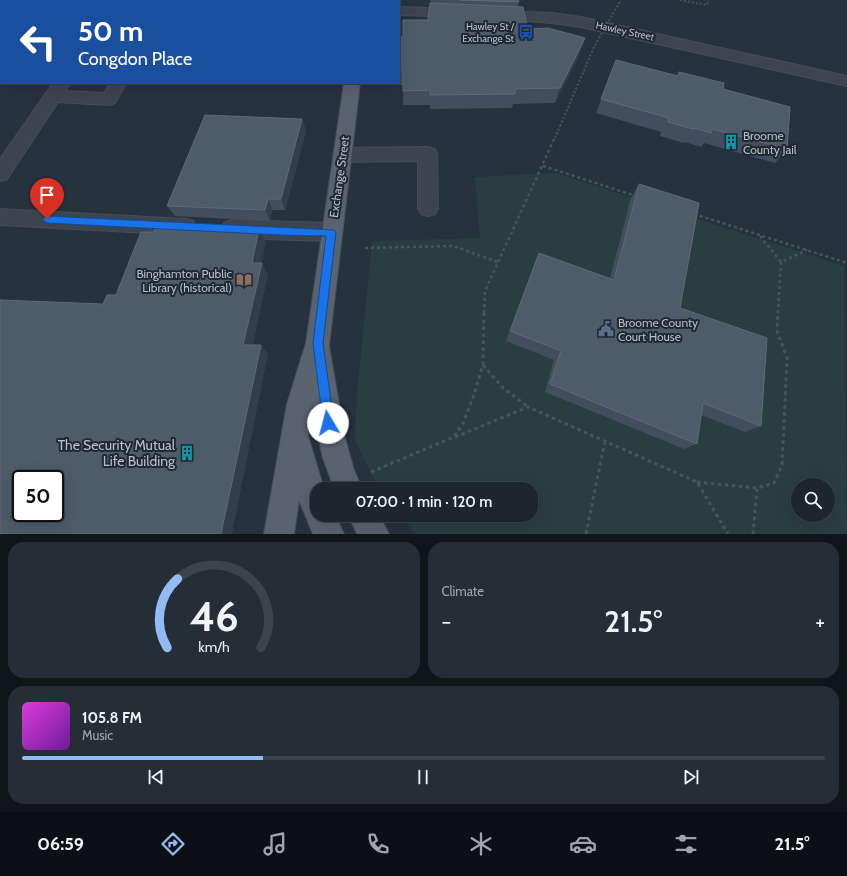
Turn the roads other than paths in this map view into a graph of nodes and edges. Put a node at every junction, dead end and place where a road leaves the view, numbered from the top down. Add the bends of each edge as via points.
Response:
1 (400, 11) edge
2 (847, 81) edge
3 (117, 84) edge
4 (352, 84) edge
5 (57, 89) edge
6 (342, 155) junction
7 (0, 174) edge
8 (428, 208) dead end
9 (0, 217) edge
10 (331, 232) junction
11 (318, 343) junction
12 (297, 419) junction
13 (358, 481) edge
14 (310, 492) edge
15 (323, 522) edge
16 (366, 522) edge
17 (279, 534) edge
18 (329, 534) edge
19 (374, 534) edge

1 - 2 street, Hawley Street via 476,14 562,11 671,41
3 - 5 street via 109,99
4 - 6 main road, Exchange Street
5 - 7 street
6 - 8 street via 428,154
6 - 10 main road, Exchange Street
9 - 10 street via 286,232
10 - 11 main road, Exchange Street
11 - 12 main road, Exchange Street
11 - 13 main road, Exchange Street via 331,435 338,461
12 - 14 main road, Exchange Street via 298,450
12 - 17 main road, Exchange Street
15 - 18 main road
16 - 19 main road

